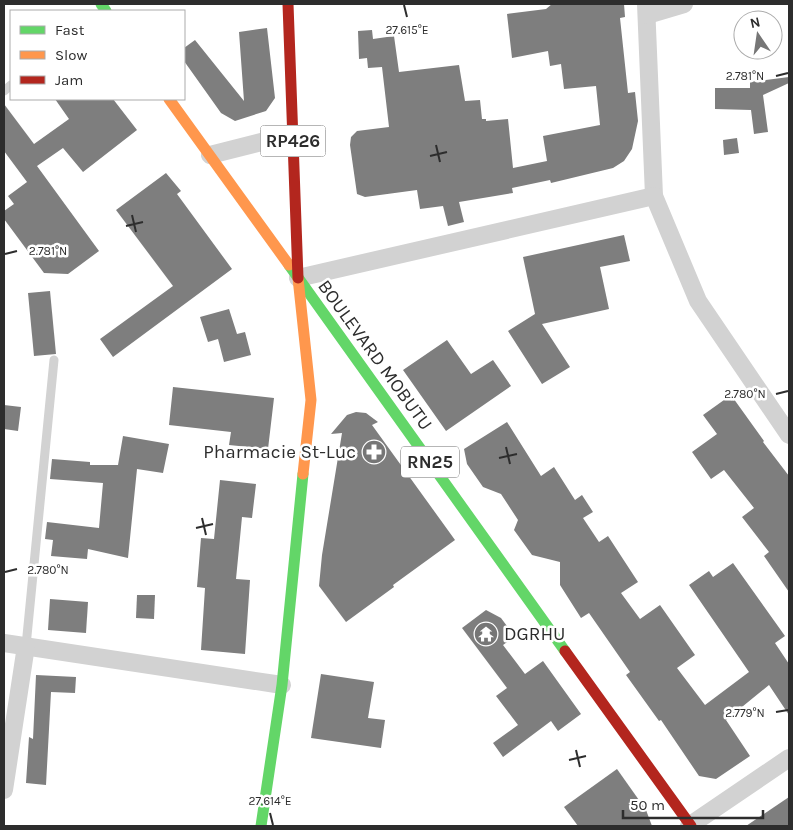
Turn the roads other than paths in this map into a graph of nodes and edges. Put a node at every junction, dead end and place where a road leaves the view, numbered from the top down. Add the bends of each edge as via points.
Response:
1 (288, 4) edge
2 (684, 4) edge
3 (646, 9) edge
4 (170, 100) edge
5 (293, 134) junction
6 (210, 155) junction
7 (654, 196) junction
8 (298, 278) junction
9 (54, 360) dead end
10 (789, 435) edge
11 (4, 643) edge
12 (26, 646) junction
13 (282, 685) junction
14 (789, 758) edge
15 (4, 790) edge
16 (261, 826) edge
17 (690, 826) edge

1 - 5 main road, RP426
2 - 3 street
3 - 7 street
4 - 6 main road, BOULEVARD MOBUTU / RN25
5 - 6 street
5 - 8 main road, RP426
6 - 8 main road, BOULEVARD MOBUTU / RN25
7 - 8 street
7 - 10 street via 698,301
8 - 13 main road via 311,400
8 - 17 main road, BOULEVARD MOBUTU / RN25
9 - 12 lane
11 - 12 street
12 - 13 street
12 - 15 street
13 - 16 main road
14 - 17 street

